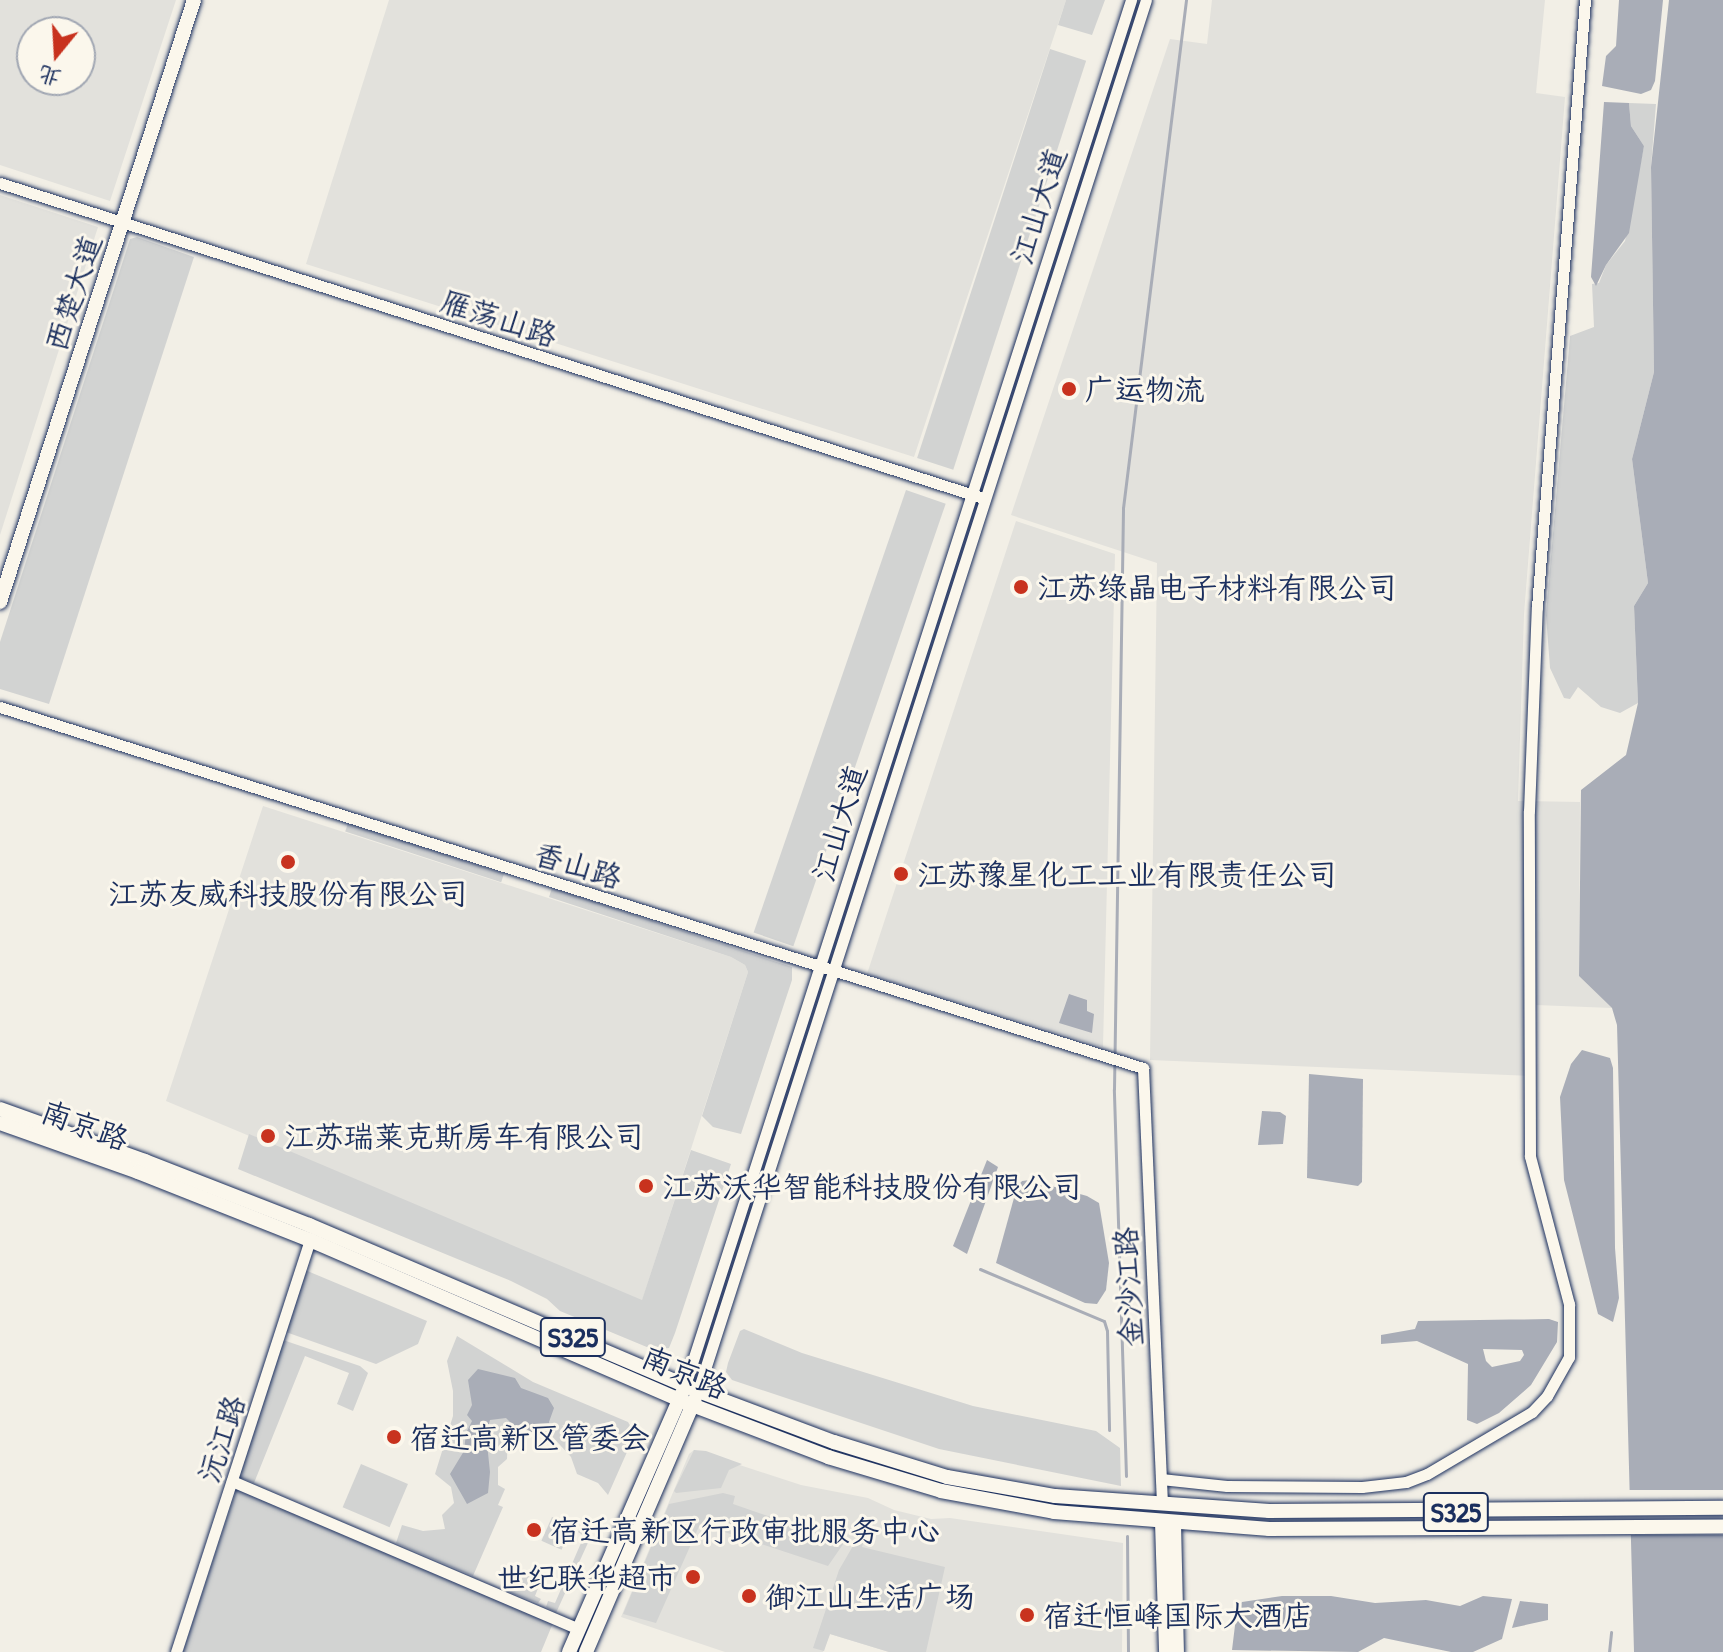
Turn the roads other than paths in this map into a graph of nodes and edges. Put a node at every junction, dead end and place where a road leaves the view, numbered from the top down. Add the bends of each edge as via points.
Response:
1 (194, 0) edge
2 (1131, 0) edge
3 (1146, 0) edge
4 (1585, 0) edge
5 (0, 183) edge
6 (123, 224) junction
7 (978, 496) junction
8 (0, 602) edge
9 (0, 707) edge
10 (822, 967) junction
11 (835, 971) junction
12 (1143, 1068) joint
13 (0, 1109) edge
14 (0, 1123) edge
15 (310, 1240) junction
16 (689, 1395) junction
17 (1161, 1479) junction
18 (232, 1481) junction
19 (1162, 1504) junction
20 (1723, 1508) edge
21 (1168, 1523) junction
22 (1723, 1527) edge
23 (579, 1629) junction
24 (176, 1652) edge
25 (569, 1652) edge
26 (586, 1652) edge
27 (1166, 1652) edge
28 (1177, 1652) edge

1 - 6 main road, 西楚大道
2 - 7 street, 江山大道
3 - 7 street, 江山大道
4 - 17 street via 1537,607 1529,811 1530,1156 1569,1304 1569,1357 1532,1412 1406,1482 1362,1487 1227,1486
5 - 6 street, 雁荡山路
6 - 7 street, 雁荡山路
6 - 8 main road, 西楚大道
7 - 10 street, 江山大道 via 891,740
7 - 11 street, 江山大道
9 - 10 street, 香山路
10 - 11 street, 香山路
10 - 16 street, 江山大道
11 - 12 street, 香山路
11 - 16 street, 江山大道
12 - 17 street, 金沙江路
13 - 16 main road, 南京路 / S325 via 294,1219
14 - 15 main road, 南京路 / S325
15 - 16 main road, 南京路 / S325
15 - 18 street, 沅江路
16 - 19 main road, 南京路 / S325 via 947,1477 1055,1496
16 - 21 main road, 南京路 / S325 via 828,1457 941,1491 1054,1512
16 - 23 main road, 江山大道
16 - 26 main road, 江山大道
17 - 19 street, 金沙江路
18 - 23 street
18 - 24 street, 沅江路
19 - 20 main road, 南京路 / S325 via 1324,1513
21 - 22 main road, 南京路 / S325 via 1331,1531
21 - 27 main road
21 - 28 main road
23 - 25 main road, 江山大道

